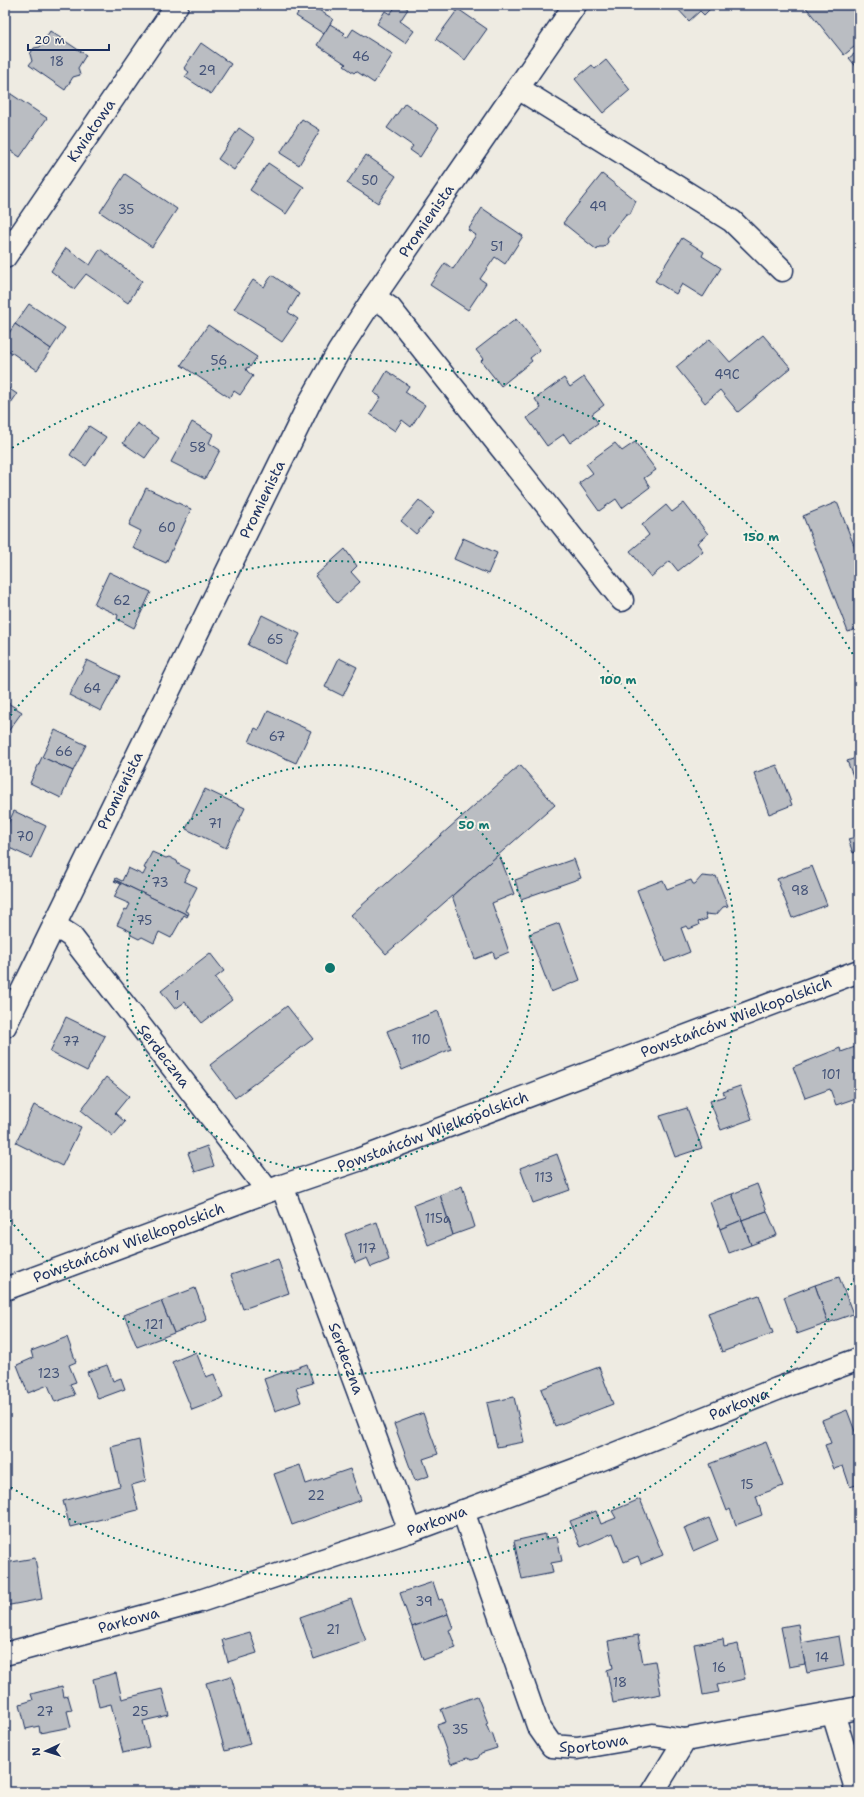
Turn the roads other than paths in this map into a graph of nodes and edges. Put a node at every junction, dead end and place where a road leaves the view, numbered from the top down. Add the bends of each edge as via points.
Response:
1 (177, 5) edge
2 (575, 5) edge
3 (518, 88) junction
4 (5, 257) edge
5 (782, 270) dead end
6 (374, 297) junction
7 (622, 600) dead end
8 (54, 925) junction
9 (859, 971) edge
10 (5, 1026) edge
11 (275, 1189) junction
12 (5, 1289) edge
13 (859, 1359) edge
14 (463, 1511) junction
15 (410, 1531) junction
16 (5, 1654) edge
17 (859, 1708) edge
18 (833, 1713) junction
19 (685, 1740) junction
20 (653, 1792) edge
21 (857, 1792) edge

1 - 4 street, Kwiatowa
2 - 3 street, Promienista
3 - 5 street via 732,221
3 - 6 street, Promienista
6 - 7 street via 390,308
6 - 8 street, Promienista via 310,402
8 - 10 street, Promienista
8 - 11 street, Serdeczna via 71,936
9 - 11 street, Powstańców Wielkopolskich
11 - 12 street, Powstańców Wielkopolskich
11 - 15 street, Serdeczna
13 - 14 street, Parkowa
14 - 15 street, Parkowa
14 - 19 street, Sportowa via 538,1726 552,1746 577,1748 653,1735
15 - 16 street, Parkowa via 200,1601
17 - 18 street, Sportowa
18 - 19 street, Sportowa
18 - 21 street
19 - 20 street

